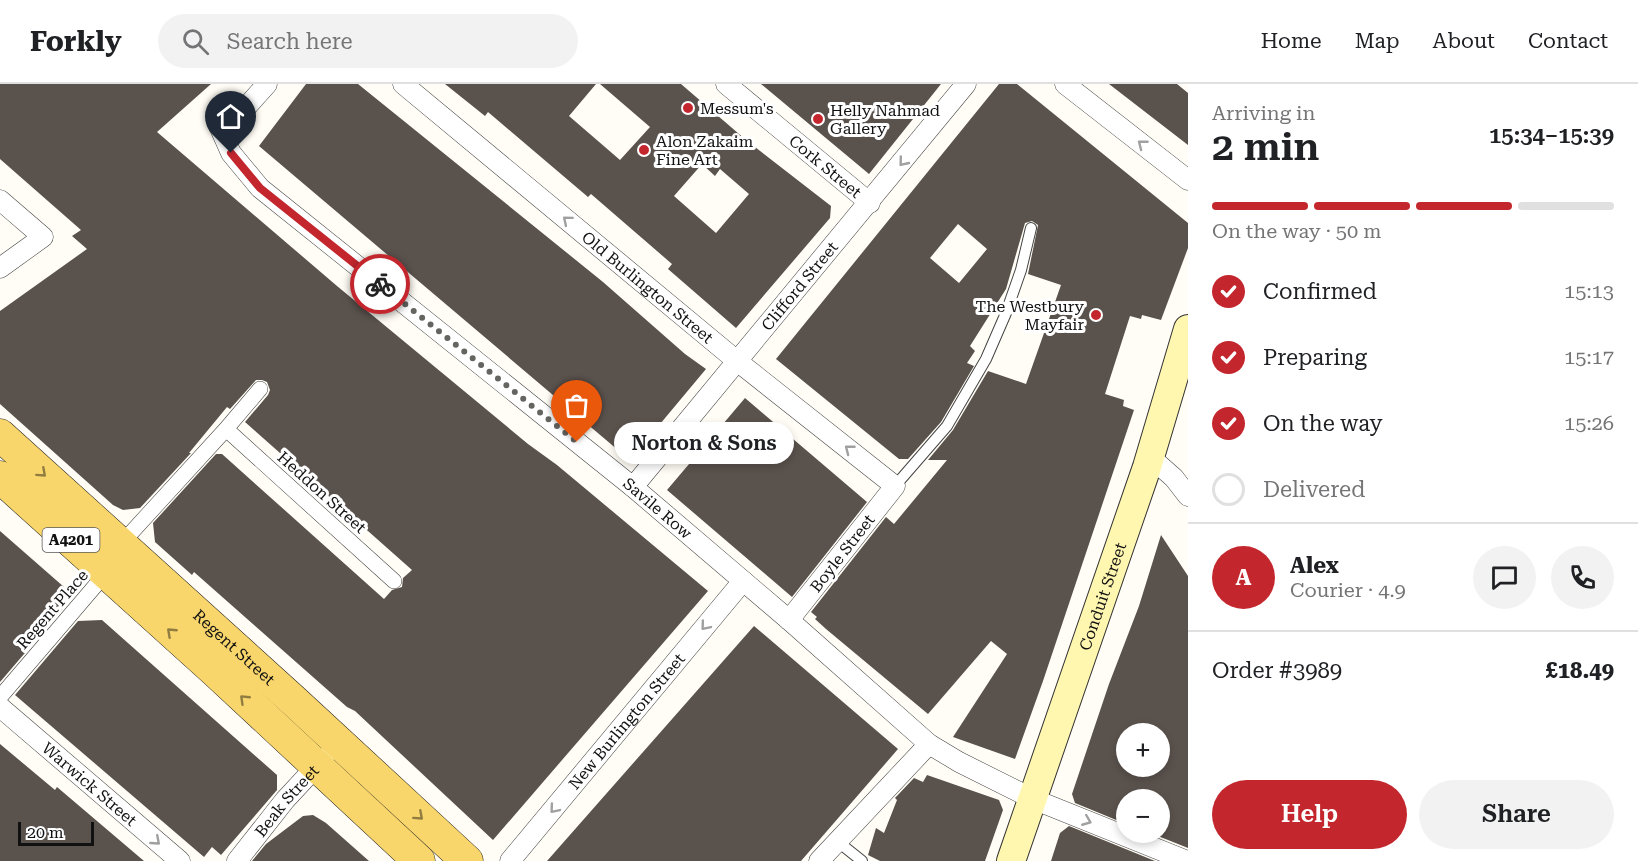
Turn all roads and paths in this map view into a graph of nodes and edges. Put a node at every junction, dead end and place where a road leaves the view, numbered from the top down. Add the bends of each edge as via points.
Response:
1 (267, 84) edge
2 (404, 84) edge
3 (726, 84) edge
4 (966, 84) edge
5 (1065, 84) edge
6 (1188, 180) edge
7 (0, 200) edge
8 (870, 203) junction
9 (1031, 228) dead end
10 (0, 268) edge
11 (1188, 329) edge
12 (738, 361) junction
13 (260, 390) dead end
14 (226, 429) junction
15 (0, 435) edge
16 (1149, 456) junction
17 (0, 477) edge
18 (895, 486) junction
19 (633, 487) junction
20 (1188, 495) edge
21 (120, 544) junction
22 (107, 572) junction
23 (394, 581) dead end
24 (742, 581) junction
25 (789, 620) junction
26 (1, 696) edge
27 (0, 707) edge
28 (338, 743) junction
29 (929, 744) junction
30 (316, 766) junction
31 (1033, 799) junction
32 (837, 841) junction
33 (180, 861) edge
34 (237, 861) edge
35 (419, 861) edge
36 (467, 861) edge
37 (510, 861) edge
38 (819, 861) edge
39 (862, 861) edge
40 (1011, 861) edge
41 (1187, 861) edge

1 - 19 street, Savile Row via 240,114 219,126 231,153 260,188
12 -> 2 street, Old Burlington Street
3 - 8 street, Cork Street
4 -> 8 street, Clifford Street
6 -> 5 street
7 - 10 street via 43,237
8 - 12 street, Clifford Street
9 - 18 lane via 1006,313 986,359 947,426
11 - 16 main road, Conduit Street
18 -> 12 street, Old Burlington Street
12 - 19 street, Clifford Street
13 - 14 street
14 - 21 street
14 - 23 street, Heddon Street
15 -> 21 main road, Regent Street / A4201
16 - 20 street
16 - 31 main road, Conduit Street
17 - 22 main road, Regent Street / A4201
18 - 25 street, Boyle Street
19 - 24 street, Savile Row
21 - 28 main road, Regent Street / A4201
22 - 26 street, Regent Place
30 -> 22 main road, Regent Street / A4201
24 - 25 street, Savile Row
24 -> 37 street, New Burlington Street
25 - 29 street, Savile Row
27 -> 33 street, Warwick Street
28 - 30 street, Beak Street
28 -> 36 main road, Regent Street / A4201
29 - 31 street, Savile Row
29 - 32 street
30 - 34 street, Beak Street
30 - 35 main road, Regent Street / A4201
31 - 40 main road, Conduit Street
31 -> 41 street, Savile Row
32 - 38 street
32 - 39 lane

